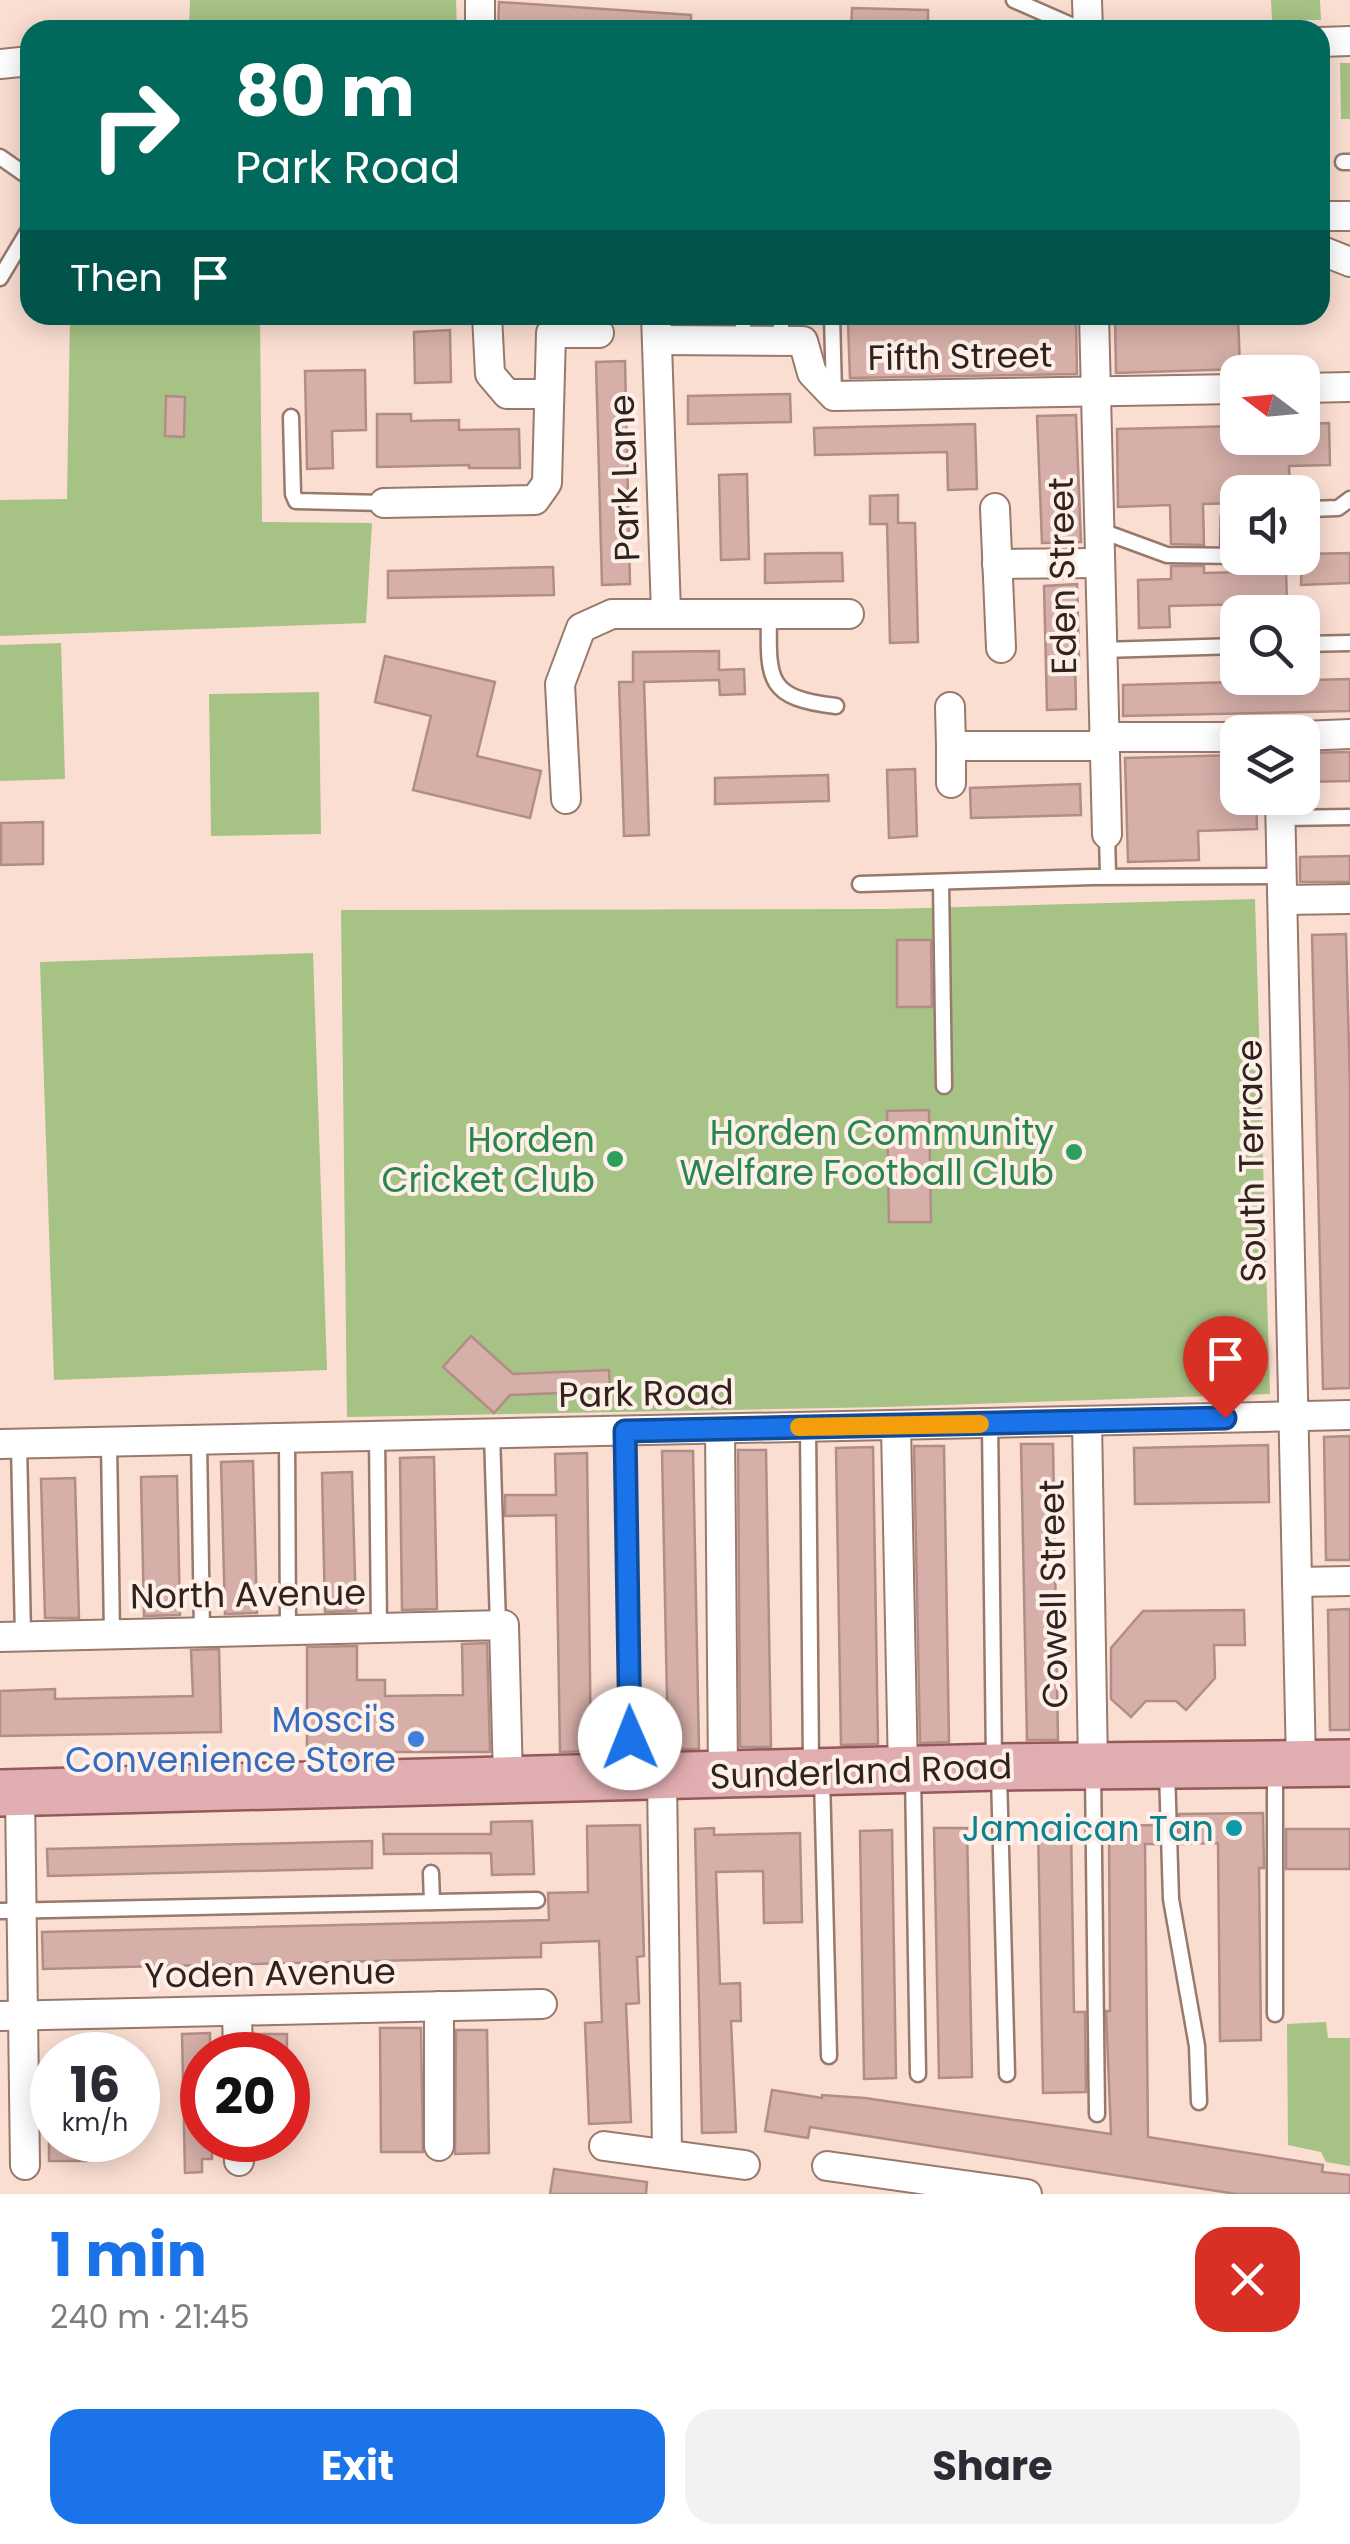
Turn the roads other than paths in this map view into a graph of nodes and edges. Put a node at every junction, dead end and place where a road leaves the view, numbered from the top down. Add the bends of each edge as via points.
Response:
1 (1014, 0) edge
2 (1061, 20) edge
3 (20, 245) edge
4 (0, 278) edge
5 (488, 325) edge
6 (832, 325) edge
7 (1094, 325) edge
8 (657, 328) edge
9 (743, 328) edge
10 (781, 328) edge
11 (599, 333) dead end
12 (1350, 387) edge
13 (1320, 388) edge
14 (1220, 389) edge
15 (1096, 392) junction
16 (547, 394) junction
17 (834, 396) junction
18 (291, 418) dead end
19 (1350, 500) edge
20 (384, 503) joint
21 (995, 508) dead end
22 (1320, 509) edge
23 (1098, 530) junction
24 (1220, 556) edge
25 (1099, 563) junction
26 (998, 564) junction
27 (666, 613) junction
28 (849, 614) dead end
29 (768, 616) junction
30 (1350, 643) edge
31 (1320, 644) edge
32 (1220, 647) edge
33 (1001, 648) dead end
34 (1101, 650) junction
35 (836, 706) dead end
36 (950, 707) dead end
37 (1350, 734) edge
38 (1320, 735) edge
39 (1220, 737) edge
40 (1103, 741) junction
41 (951, 746) junction
42 (951, 783) dead end
43 (566, 799) dead end
44 (1320, 813) edge
45 (1280, 815) edge
46 (1350, 816) edge
47 (1107, 834) joint
48 (1108, 876) junction
49 (941, 882) junction
50 (860, 884) dead end
51 (1282, 888) junction
52 (1350, 899) edge
53 (944, 1086) dead end
54 (1350, 1416) edge
55 (1294, 1417) junction
56 (1087, 1422) junction
57 (990, 1424) junction
58 (896, 1426) junction
59 (808, 1427) junction
60 (720, 1429) junction
61 (625, 1431) junction
62 (492, 1434) junction
63 (378, 1436) junction
64 (287, 1438) junction
65 (199, 1440) junction
66 (108, 1442) junction
67 (9, 1444) edge
68 (1350, 1581) edge
69 (1297, 1582) junction
70 (498, 1626) junction
71 (379, 1628) junction
72 (288, 1630) junction
73 (202, 1632) junction
74 (112, 1634) junction
75 (11, 1636) edge
76 (1350, 1763) edge
77 (1288, 1764) junction
78 (1093, 1765) junction
79 (1167, 1766) junction
80 (996, 1767) junction
81 (908, 1771) junction
82 (816, 1772) junction
83 (723, 1774) junction
84 (646, 1776) junction
85 (508, 1779) junction
86 (10, 1793) edge
87 (430, 1872) dead end
88 (536, 1900) dead end
89 (432, 1902) junction
90 (12, 1910) edge
91 (542, 2004) dead end
92 (439, 2006) junction
93 (238, 2011) junction
94 (1274, 2014) dead end
95 (13, 2016) edge
96 (238, 2032) edge
97 (829, 2056) dead end
98 (918, 2074) dead end
99 (1007, 2074) dead end
100 (1199, 2102) dead end
101 (1098, 2114) dead end
102 (438, 2146) dead end
103 (604, 2146) dead end
104 (667, 2154) junction
105 (745, 2164) dead end
106 (25, 2165) dead end
107 (826, 2166) dead end
108 (1018, 2193) edge

1 - 2 lane
3 - 4 lane
5 - 16 street via 490,374 507,394
6 - 17 lane
7 - 15 street, Eden Street
8 - 9 street, Fifth Street
8 - 27 street, Park Lane
9 - 10 street, Fifth Street
10 - 17 street, Fifth Street via 803,341 812,372
11 - 16 street via 551,333
12 - 13 street
14 - 15 street, Fifth Street
15 - 17 street, Fifth Street
15 - 23 street, Eden Street
16 - 20 street via 546,483 535,500
18 - 20 lane via 296,501
19 - 22 lane
21 - 26 street
23 - 24 lane via 1167,556
23 - 25 street, Eden Street
25 - 26 street
25 - 34 street, Eden Street
26 - 33 street
27 - 29 street, Park Lane
27 - 43 street, Park Lane via 612,614 581,628 560,684
28 - 29 street, Park Lane
29 - 35 lane via 768,658 779,688 803,702
30 - 31 lane
32 - 34 lane
34 - 40 street, Eden Street
36 - 41 street
37 - 38 street
39 - 40 street
40 - 41 street
40 - 47 street, Eden Street
41 - 42 street
44 - 46 lane
45 - 51 street, South Terrace
47 - 48 lane
48 - 49 lane
48 - 51 lane
49 - 50 lane
49 - 53 lane
51 - 52 street
51 - 55 street, South Terrace
54 - 55 street, Park Road
55 - 56 street, Park Road
55 - 69 street, South Terrace
56 - 57 street, Park Road
56 - 78 street, Cowell Street
57 - 58 street, Park Road
57 - 80 lane
58 - 59 street, Park Road
58 - 81 street
59 - 60 street, Park Road
59 - 82 lane
60 - 61 street, Park Road
60 - 83 street
61 - 62 street, Park Road
61 - 84 lane
62 - 63 street, Park Road
62 - 70 lane
63 - 64 street, Park Road
63 - 71 lane
64 - 65 street, Park Road
64 - 72 lane
65 - 66 street, Park Road
65 - 73 lane
66 - 67 street, Park Road
66 - 74 lane
67 - 75 lane
68 - 69 street
69 - 77 street, South Terrace
70 - 71 street, North Avenue
70 - 85 street via 504,1625
71 - 72 street, North Avenue
72 - 73 street, North Avenue
73 - 74 street, North Avenue
74 - 75 street, North Avenue
76 - 77 main road, Sunderland Road
77 - 79 main road, Sunderland Road
77 - 94 lane
78 - 79 main road, Sunderland Road
78 - 80 main road, Sunderland Road
78 - 101 lane
79 - 100 lane via 1171,1899 1197,2046
80 - 81 main road, Sunderland Road
80 - 99 lane
81 - 82 main road, Sunderland Road
81 - 98 lane
82 - 83 main road, Sunderland Road
82 - 97 lane
83 - 84 main road, Sunderland Road
84 - 85 main road, Sunderland Road
84 - 104 street
85 - 86 main road, Sunderland Road
86 - 90 street
87 - 89 lane
88 - 89 lane
89 - 90 lane
90 - 95 street
91 - 92 street, Yoden Avenue
92 - 93 street, Yoden Avenue
92 - 102 street
93 - 95 street, Yoden Avenue
93 - 96 street
95 - 106 street
103 - 104 street
104 - 105 street
107 - 108 street

